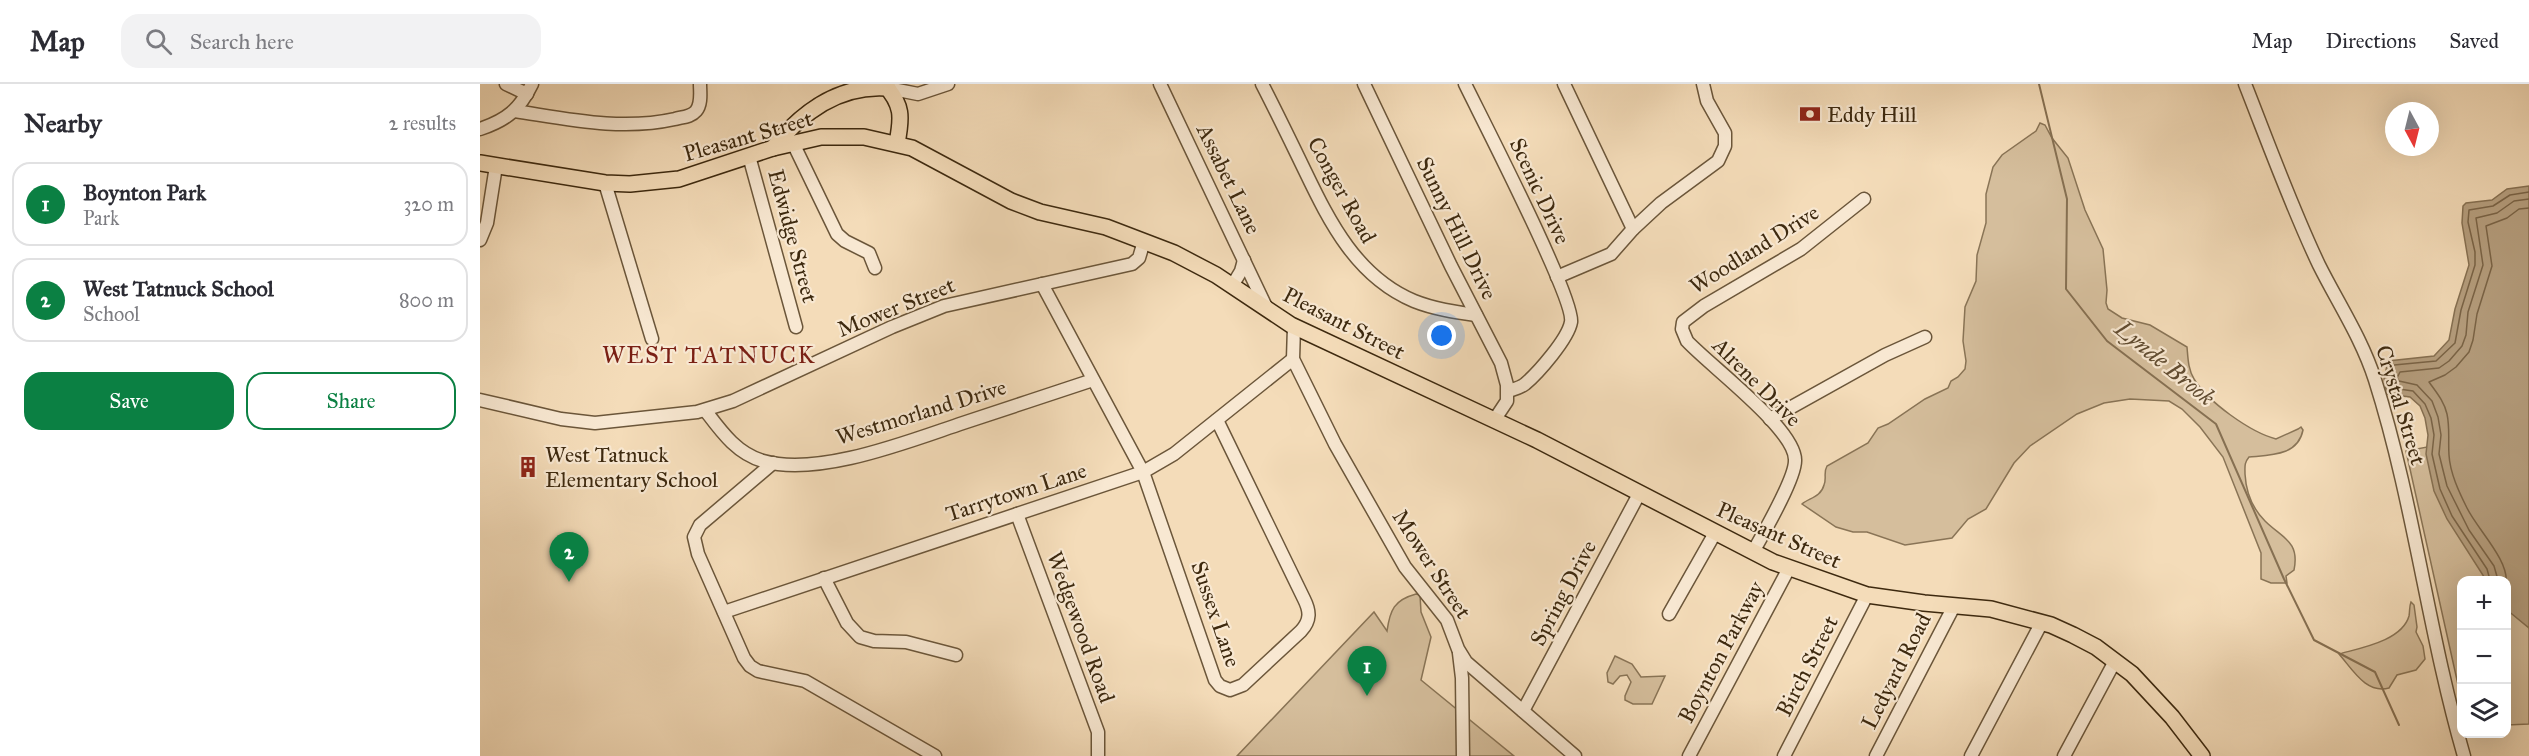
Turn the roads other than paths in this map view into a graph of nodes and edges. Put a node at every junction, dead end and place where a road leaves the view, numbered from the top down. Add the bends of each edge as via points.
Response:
1 (506, 84) edge
2 (700, 84) edge
3 (948, 84) edge
4 (1160, 84) edge
5 (1262, 84) edge
6 (1364, 84) edge
7 (1465, 84) edge
8 (1564, 84) edge
9 (1703, 84) edge
10 (2245, 84) edge
11 (886, 86) edge
12 (840, 87) edge
13 (530, 89) edge
14 (926, 93) junction
15 (807, 110) junction
16 (514, 111) junction
17 (900, 119) junction
18 (480, 129) edge
19 (800, 141) junction
20 (897, 143) junction
21 (773, 148) junction
22 (749, 156) junction
23 (480, 163) edge
24 (496, 166) junction
25 (605, 183) junction
26 (1864, 199) dead end
27 (1633, 229) junction
28 (480, 240) edge
29 (1144, 240) junction
30 (1246, 265) junction
31 (875, 268) dead end
32 (1557, 277) junction
33 (1042, 284) junction
34 (1237, 289) junction
35 (1267, 310) junction
36 (1476, 315) junction
37 (796, 327) dead end
38 (1294, 327) junction
39 (1925, 338) dead end
40 (652, 339) dead end
41 (1687, 341) joint
42 (1293, 358) junction
43 (1093, 380) junction
44 (1508, 391) junction
45 (480, 400) edge
46 (705, 410) junction
47 (1495, 419) junction
48 (1770, 419) junction
49 (1216, 420) junction
50 (772, 463) junction
51 (1143, 472) junction
52 (1639, 494) junction
53 (1017, 514) junction
54 (1715, 533) junction
55 (1753, 552) junction
56 (1789, 568) junction
57 (824, 578) junction
58 (1867, 595) junction
59 (1954, 606) junction
60 (724, 612) junction
61 (1669, 614) dead end
62 (2042, 622) junction
63 (1458, 649) junction
64 (956, 655) dead end
65 (2115, 661) junction
66 (1523, 711) junction
67 (935, 756) edge
68 (1098, 756) edge
69 (1464, 756) edge
70 (1575, 756) edge
71 (1689, 756) edge
72 (1784, 756) edge
73 (1876, 756) edge
74 (1971, 756) edge
75 (2064, 756) edge
76 (2202, 756) edge
77 (2464, 756) edge

1 - 13 street
2 - 16 street via 700,103 695,112 651,123 613,124
3 - 14 street
4 - 30 street, Assabet Lane
5 - 36 street, Conger Road via 1319,200 1358,261 1374,277 1413,301
6 - 36 street, Sunny Hill Drive
7 - 32 street, Scenic Drive
8 - 27 street
9 - 27 street via 1707,101 1724,129 1726,142 1722,154 1715,164 1684,184
10 - 77 street, Crystal Street via 2320,267 2375,379
11 - 12 main road
11 - 14 street via 909,94
11 - 17 main road via 898,102
12 - 15 main road
13 - 16 street
14 - 17 street
15 - 19 main road
15 - 21 main road
16 - 18 street
17 - 20 main road
19 - 20 main road, Pleasant Street via 852,136
19 - 21 main road, Pleasant Street
19 - 31 street via 837,234 869,253
20 - 29 main road, Pleasant Street via 927,154 1011,201
21 - 22 main road, Pleasant Street
22 - 25 main road, Pleasant Street via 679,179 645,184
22 - 37 street, Edwidge Street
23 - 24 main road, Pleasant Street
24 - 25 main road, Pleasant Street
24 - 28 street via 487,223
25 - 40 street
26 - 41 street, Woodland Drive via 1801,249 1689,315 1682,329
27 - 32 street via 1611,254
29 - 33 street, Mower Street via 1139,258 1132,264
29 - 34 main road, Pleasant Street
30 - 34 street, Assabet Lane
30 - 35 street, Assabet Lane
32 - 44 street, Scenic Drive via 1571,319 1568,329 1554,352 1524,385
33 - 43 street, Sussex Lane
33 - 46 street, Mower Street via 933,310
34 - 35 main road, Pleasant Street
35 - 38 main road, Pleasant Street
36 - 44 street, Sunny Hill Drive via 1501,363
38 - 42 street, Mower Street
38 - 47 main road, Pleasant Street
39 - 48 street via 1885,355
41 - 48 street, Alrene Drive
42 - 49 street, Tarrytown Lane
42 - 63 street, Mower Street via 1370,507 1405,567 1447,620
43 - 50 street, Westmorland Drive via 872,453 805,464
43 - 51 street, Sussex Lane
44 - 47 street via 1507,401
45 - 46 street, Mower Street via 595,423
46 - 50 street, Westmorland Drive via 739,448
47 - 52 main road, Pleasant Street
48 - 55 street, Alrene Drive via 1790,443 1796,463
49 - 51 street, Tarrytown Lane via 1174,454
49 - 51 street, Sussex Lane via 1309,611 1304,628 1238,688 1224,689 1215,680
50 - 60 street via 695,533 696,550
51 - 53 street, Tarrytown Lane
52 - 54 main road, Pleasant Street
52 - 66 street, Spring Drive
53 - 57 street, Tarrytown Lane
53 - 68 street, Wedgewood Road via 1098,732
54 - 55 main road, Pleasant Street
54 - 61 street
55 - 56 main road, Pleasant Street
56 - 58 main road, Pleasant Street
56 - 71 street, Boynton Parkway
57 - 60 street, Tarrytown Lane
57 - 64 street via 850,626 864,639 906,642
58 - 59 main road, Pleasant Street
58 - 72 street, Birch Street
59 - 62 main road, Pleasant Street via 1991,609
59 - 73 street, Ledyard Road
60 - 67 street via 744,658 753,668 805,681
62 - 65 main road, Pleasant Street via 2073,634
62 - 74 street
63 - 66 street, Mower Street via 1466,663
63 - 69 street
65 - 75 street
65 - 76 main road, Pleasant Street via 2149,691
66 - 70 street, Mower Street

